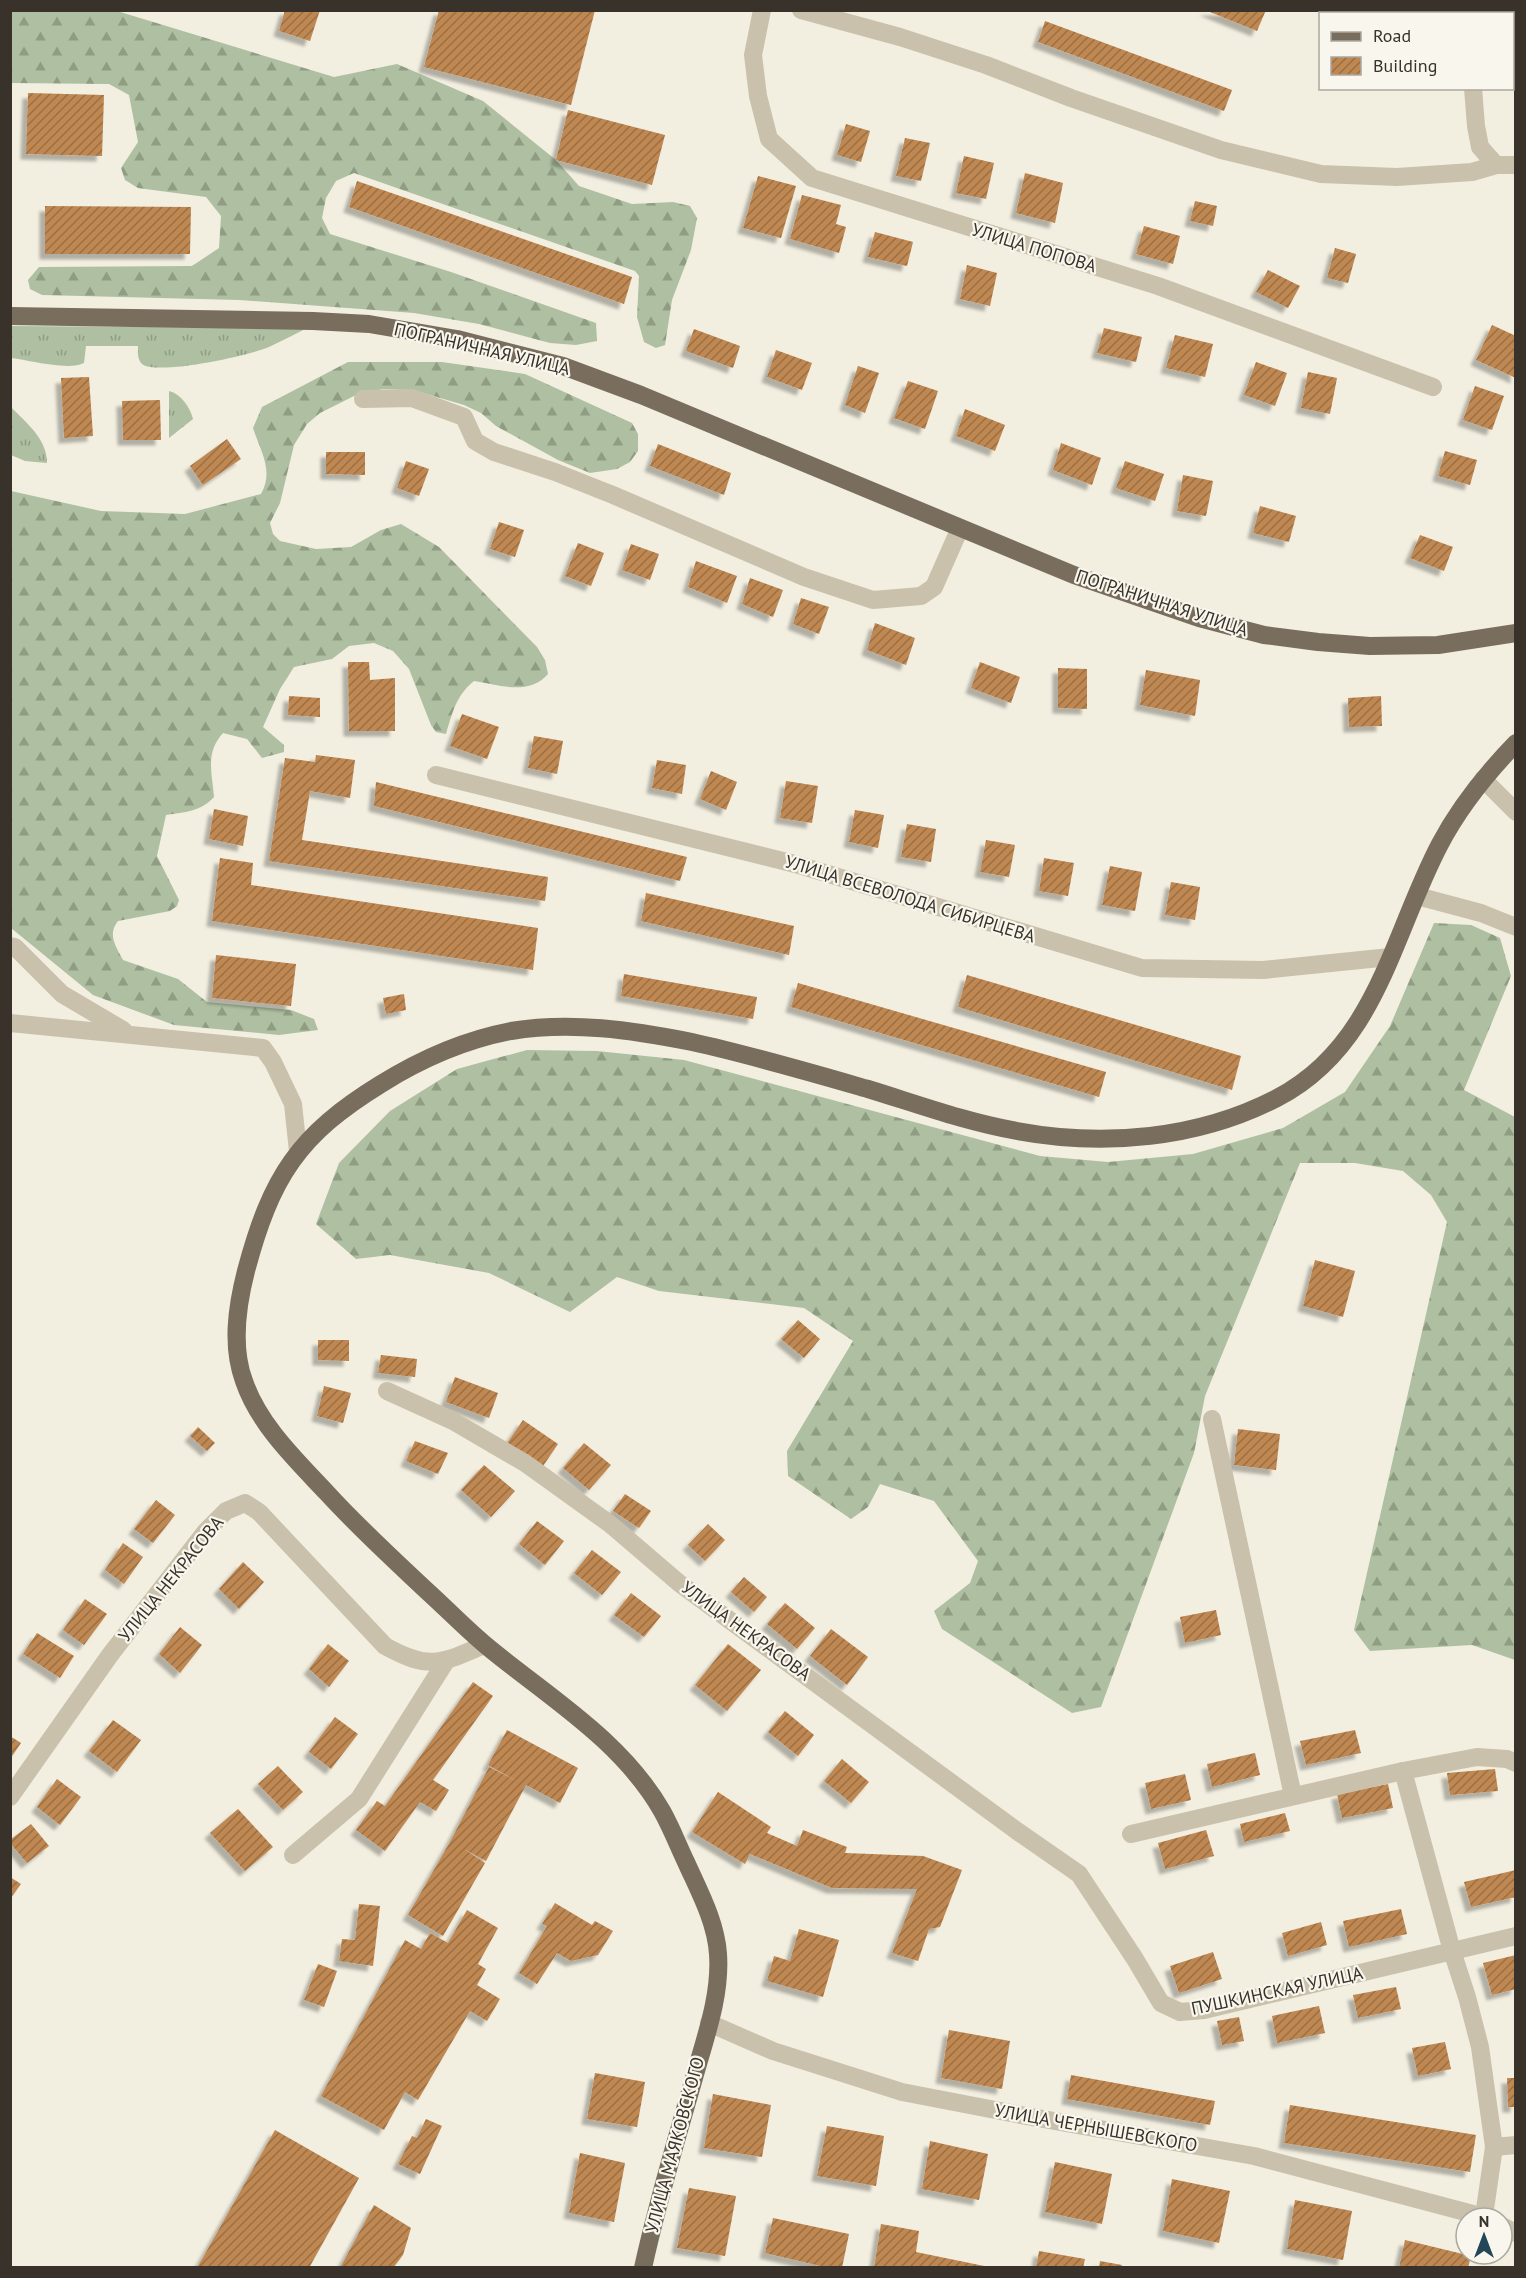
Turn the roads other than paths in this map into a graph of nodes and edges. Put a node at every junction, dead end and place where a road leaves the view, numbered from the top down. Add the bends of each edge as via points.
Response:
1 (762, 10) edge
2 (801, 10) edge
3 (1473, 90) edge
4 (1496, 165) junction
5 (1515, 165) edge
6 (10, 316) edge
7 (1432, 387) dead end
8 (363, 399) dead end
9 (960, 528) junction
10 (1515, 633) edge
11 (1515, 743) edge
12 (436, 775) dead end
13 (1483, 779) junction
14 (1515, 812) edge
15 (1417, 896) junction
16 (1515, 927) edge
17 (10, 946) edge
18 (1390, 957) junction
19 (10, 1023) edge
20 (133, 1035) junction
21 (298, 1151) junction
22 (387, 1390) dead end
23 (1212, 1419) dead end
24 (484, 1645) junction
25 (446, 1661) junction
26 (1515, 1762) edge
27 (1403, 1771) junction
28 (10, 1797) edge
29 (1293, 1797) junction
30 (1131, 1834) dead end
31 (293, 1855) dead end
32 (1091, 1892) joint
33 (1515, 1936) edge
34 (1452, 1951) junction
35 (709, 2023) junction
36 (1515, 2145) edge
37 (1494, 2147) junction
38 (1487, 2206) edge
39 (1454, 2209) edge
40 (643, 2268) edge

1 - 7 street, УЛИЦА ПОПОВА via 753,55 769,140 812,178 1158,286
2 - 4 street via 975,62 1221,150 1321,174 1396,177 1472,172
3 - 4 street via 1480,147
4 - 5 street
6 - 9 main road, ПОГРАНИЧНАЯ УЛИЦА via 312,321 369,324 458,339 596,378
8 - 9 street via 412,398 464,417 475,441 494,452 555,472 804,577 873,600 921,596 934,587
9 - 10 main road, ПОГРАНИЧНАЯ УЛИЦА via 1134,597 1264,634 1318,642 1413,646
11 - 13 main road, УЛИЦА МАЯКОВСКОГО
12 - 18 street, УЛИЦА ВСЕВОЛОДА СИБИРЦЕВА via 795,864 1142,969 1263,969
13 - 14 street
13 - 15 main road, УЛИЦА МАЯКОВСКОГО via 1452,822
15 - 16 street via 1481,913
15 - 18 main road, УЛИЦА МАЯКОВСКОГО
17 - 20 street via 62,994
18 - 21 main road, УЛИЦА МАЯКОВСКОГО via 1374,996 1345,1043 1306,1080 1243,1113 1158,1135 1113,1139 1016,1131 757,1057 627,1030 553,1027 515,1030 478,1039 404,1070 343,1110
19 - 20 street
20 - 21 street via 263,1048 293,1104
21 - 24 main road, УЛИЦА МАЯКОВСКОГО via 267,1202 243,1284 237,1354 244,1382 262,1418 298,1462 352,1521
22 - 32 street, УЛИЦА НЕКРАСОВА via 453,1421 525,1463 610,1524 679,1583 1079,1874
23 - 29 street
24 - 25 street, УЛИЦА НЕКРАСОВА
24 - 35 main road, УЛИЦА МАЯКОВСКОГО via 596,1732 633,1770 660,1808 703,1899 718,1947 717,1991
25 - 28 street, УЛИЦА НЕКРАСОВА via 408,1659 385,1646 259,1512 245,1503 226,1511 206,1531 110,1655
25 - 31 street via 359,1798
26 - 27 street via 1477,1757
27 - 29 street
27 - 34 street
29 - 30 street
32 - 34 street, ПУШКИНСКАЯ УЛИЦА via 1161,2003 1180,2012 1204,2010
33 - 34 street, ПУШКИНСКАЯ УЛИЦА
34 - 37 street via 1480,2047
35 - 39 street, УЛИЦА ЧЕРНЫШЕВСКОГО via 773,2050 902,2092 1254,2156
35 - 40 main road, УЛИЦА МАЯКОВСКОГО
36 - 37 street
37 - 38 street

